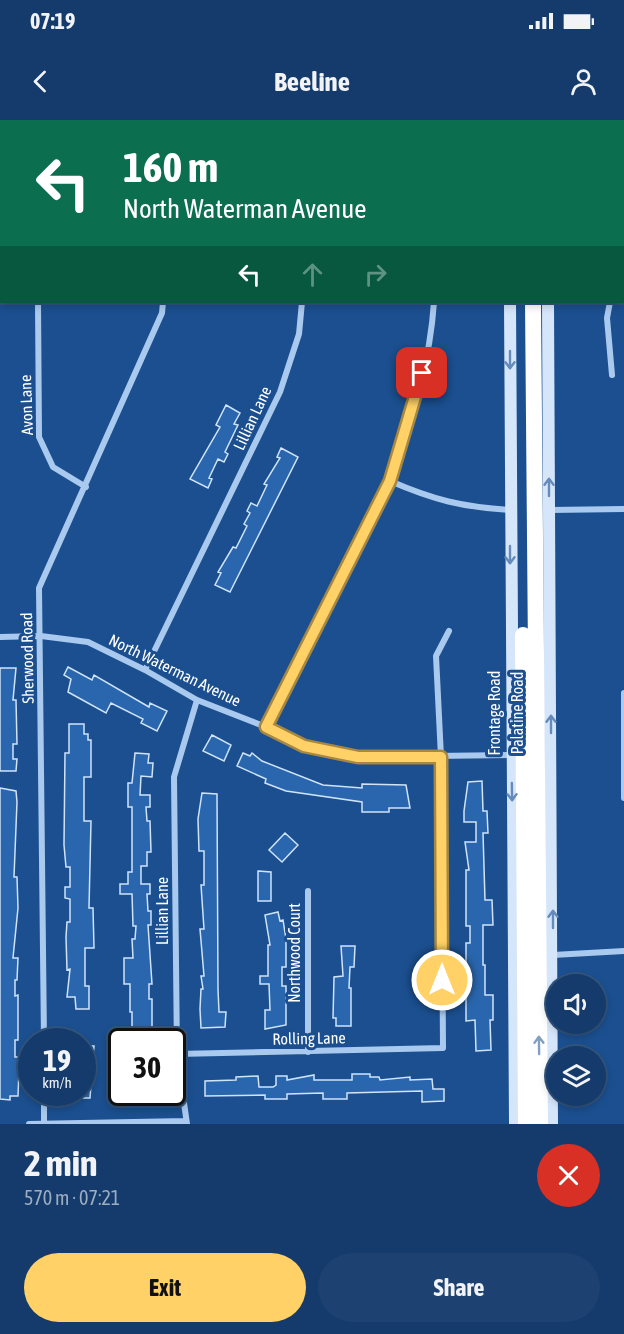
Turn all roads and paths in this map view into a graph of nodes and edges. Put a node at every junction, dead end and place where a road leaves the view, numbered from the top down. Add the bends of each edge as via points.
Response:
1 (38, 303) edge
2 (163, 303) edge
3 (302, 303) edge
4 (434, 303) edge
5 (510, 303) edge
6 (522, 303) edge
7 (533, 303) edge
8 (548, 303) edge
9 (610, 303) edge
10 (612, 375) dead end
11 (390, 481) junction
12 (86, 487) junction
13 (624, 509) edge
14 (510, 510) junction
15 (549, 510) junction
16 (449, 631) dead end
17 (41, 636) junction
18 (0, 637) edge
19 (146, 670) junction
20 (623, 693) edge
21 (197, 700) junction
22 (266, 727) junction
23 (511, 755) junction
24 (441, 757) junction
25 (624, 798) edge
26 (308, 891) dead end
27 (624, 951) edge
28 (553, 954) junction
29 (44, 1028) edge
30 (177, 1028) edge
31 (308, 1052) junction
32 (186, 1054) edge
33 (44, 1106) edge
34 (184, 1106) edge
35 (524, 1121) edge
36 (186, 1122) edge
37 (44, 1123) edge
38 (29, 1124) edge
39 (540, 1124) edge
40 (552, 1124) edge

1 - 12 street, Avon Lane via 39,438 53,467
2 - 12 street, Sherwood Road via 162,313
3 - 19 street, Lillian Lane via 299,334 280,392
4 - 11 street via 417,395
5 -> 14 street, Frontage Road
6 - 35 highway, Palatine Road
39 -> 7 highway, Palatine Road
15 -> 8 street
9 - 10 street via 607,318
11 - 14 street via 433,499
11 - 22 street
12 - 17 street, Sherwood Road via 39,588
13 - 15 street
14 -> 23 street, Frontage Road
28 -> 15 street
16 - 24 street via 436,656
17 - 18 street, North Waterman Avenue
17 - 19 street, North Waterman Avenue via 88,642
17 - 29 street, Sherwood Road
19 - 21 street, North Waterman Avenue
20 - 25 street
21 - 22 street, North Waterman Avenue
21 - 30 street, Lillian Lane via 174,777
22 - 24 street, North Waterman Avenue via 304,746 358,757
23 - 24 street, North Waterman Avenue
23 -> 35 street, Frontage Road
24 - 31 street, Rolling Lane via 443,1048
26 - 31 street, Northwood Court
27 - 28 street
28 - 40 street
31 - 32 street, Rolling Lane
33 - 37 street
34 - 36 street, Lillian Lane
36 - 37 street
37 - 38 street

